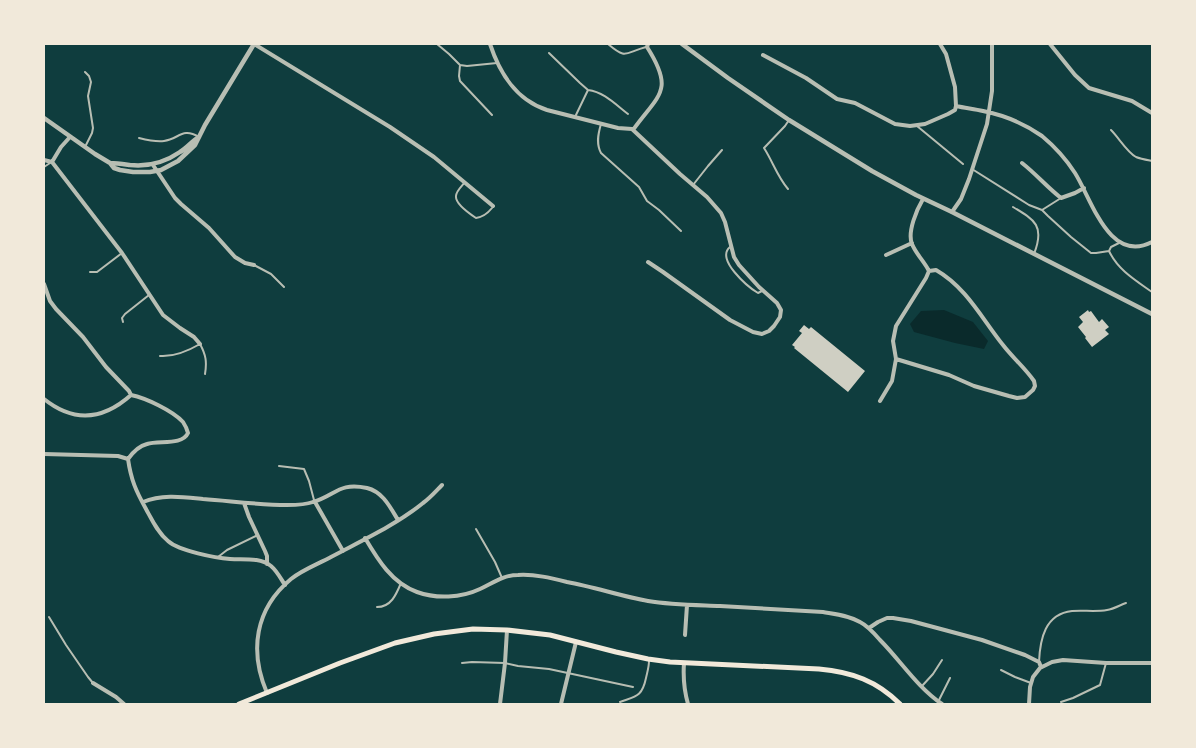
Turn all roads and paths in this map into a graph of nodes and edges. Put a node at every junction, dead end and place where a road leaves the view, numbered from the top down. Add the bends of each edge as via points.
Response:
1 (254, 44) edge
2 (437, 44) edge
3 (490, 44) edge
4 (608, 44) edge
5 (682, 44) edge
6 (940, 44) edge
7 (992, 44) edge
8 (1050, 44) edge
9 (648, 45) edge
10 (549, 53) dead end
11 (763, 55) dead end
12 (497, 63) junction
13 (460, 66) junction
14 (85, 72) dead end
15 (588, 90) junction
16 (956, 106) junction
17 (989, 112) junction
18 (1152, 113) edge
19 (628, 114) dead end
20 (492, 115) dead end
21 (575, 117) junction
22 (44, 118) edge
23 (789, 120) junction
24 (601, 124) junction
25 (917, 126) junction
26 (633, 130) junction
27 (1111, 130) dead end
28 (70, 137) junction
29 (198, 137) junction
30 (139, 138) dead end
31 (85, 147) junction
32 (722, 150) dead end
33 (44, 160) edge
34 (1152, 161) edge
35 (52, 162) junction
36 (110, 163) junction
37 (1022, 163) dead end
38 (963, 164) dead end
39 (153, 165) junction
40 (44, 167) edge
41 (972, 169) junction
42 (156, 171) junction
43 (465, 182) junction
44 (693, 184) junction
45 (1084, 188) junction
46 (788, 189) dead end
47 (923, 198) junction
48 (1061, 198) junction
49 (493, 206) joint
50 (1013, 207) dead end
51 (1042, 210) junction
52 (952, 212) junction
53 (681, 231) dead end
54 (1120, 242) junction
55 (1152, 242) edge
56 (912, 243) junction
57 (731, 246) junction
58 (1109, 250) junction
59 (122, 253) junction
60 (1034, 254) junction
61 (886, 255) dead end
62 (648, 262) dead end
63 (254, 265) joint
64 (929, 271) junction
65 (90, 272) dead end
66 (44, 284) edge
67 (284, 287) dead end
68 (762, 291) junction
69 (1152, 292) edge
70 (149, 295) junction
71 (1152, 314) edge
72 (123, 322) dead end
73 (200, 344) junction
74 (160, 356) dead end
75 (896, 359) junction
76 (205, 374) dead end
77 (131, 395) junction
78 (44, 399) edge
79 (880, 401) dead end
80 (44, 454) edge
81 (128, 459) junction
82 (279, 466) dead end
83 (442, 485) dead end
84 (143, 502) junction
85 (315, 502) junction
86 (244, 503) junction
87 (398, 520) junction
88 (476, 529) dead end
89 (258, 535) junction
90 (365, 538) junction
91 (343, 550) junction
92 (217, 557) junction
93 (267, 564) junction
94 (502, 578) junction
95 (400, 583) junction
96 (285, 585) junction
97 (1126, 603) dead end
98 (687, 605) junction
99 (377, 607) dead end
100 (49, 617) dead end
101 (869, 628) junction
102 (507, 630) junction
103 (685, 635) dead end
104 (576, 642) junction
105 (648, 659) junction
106 (942, 660) dead end
107 (1039, 662) junction
108 (462, 663) dead end
109 (505, 663) junction
110 (684, 663) junction
111 (1106, 663) junction
112 (1152, 663) edge
113 (1042, 667) junction
114 (1001, 670) dead end
115 (568, 674) junction
116 (950, 678) dead end
117 (93, 683) joint
118 (1031, 683) junction
119 (922, 686) junction
120 (633, 687) dead end
121 (267, 693) junction
122 (620, 702) dead end
123 (1061, 702) dead end
124 (940, 703) edge
125 (124, 704) edge
126 (239, 704) edge
127 (500, 704) edge
128 (561, 704) edge
129 (688, 704) edge
130 (900, 704) edge
131 (1029, 704) edge

1 - 29 street
1 - 43 street via 390,126
2 - 13 lane
3 - 12 street
4 - 9 lane via 623,54
5 - 23 street
6 - 16 street via 950,65
7 - 17 street
8 - 18 street via 1075,76 1089,88 1132,101
9 - 26 street via 661,75 662,88
10 - 15 lane
11 - 25 street via 838,99 855,103 895,124
12 - 13 lane
12 - 21 street via 512,87 526,100 541,108
13 - 20 lane via 460,81
14 - 31 lane via 90,82 88,96 93,128
15 - 19 lane via 601,93
15 - 21 lane
16 - 17 street
16 - 25 street via 952,112
17 - 41 street
17 - 45 street via 1040,135 1069,164
21 - 24 street
22 - 28 street
23 - 46 lane via 764,148
23 - 47 street
24 - 26 street
24 - 53 lane via 598,146 602,153 639,187 647,201
25 - 38 lane
26 - 44 street
27 - 34 lane via 1130,152 1138,158
28 - 31 street
28 - 35 street
29 - 30 lane via 186,132 164,141
29 - 39 street via 180,152
29 - 42 street via 185,156
31 - 36 street
32 - 44 lane
33 - 35 street
35 - 40 lane
35 - 59 street
36 - 39 street
36 - 42 street via 120,170
37 - 48 street
39 - 42 street
41 - 51 lane via 1028,205
41 - 52 street via 961,199
42 - 63 street via 175,198 236,257
43 - 49 street
43 - 49 lane via 456,196 463,208 476,218
44 - 57 street via 721,212
45 - 48 street
45 - 54 street via 1103,224
47 - 52 street
47 - 56 street via 912,226
48 - 51 lane
50 - 60 lane via 1036,224 1039,236
51 - 58 lane via 1091,253
52 - 60 street
54 - 55 street via 1135,247
54 - 58 lane
56 - 61 street
56 - 64 street
57 - 68 street via 739,265
57 - 68 lane via 726,256 730,267 754,291
58 - 69 lane via 1128,275
59 - 65 lane via 97,272
59 - 70 street
60 - 71 street
62 - 68 street via 730,320 753,332 765,334 781,312 777,303
63 - 67 lane via 272,274
64 - 75 street via 896,326 893,341
64 - 75 street via 943,274 970,298 1035,386 1025,397 1017,398
66 - 77 street via 56,309
70 - 72 lane via 125,314
70 - 73 street via 163,315
73 - 74 lane via 178,354
73 - 76 lane via 207,362
75 - 79 street via 892,381
77 - 78 street via 107,412 87,416 64,412
77 - 81 street via 173,414 184,423 188,433 181,440 147,444
80 - 81 street
81 - 84 street via 131,478
82 - 85 lane via 304,469
83 - 87 street via 424,503
84 - 86 street via 168,497
84 - 92 street via 159,531 170,543
85 - 86 street via 297,505
85 - 87 street via 347,486 366,488 380,494
85 - 91 street
86 - 89 street
87 - 90 street
88 - 94 lane
89 - 92 lane
89 - 93 street
90 - 91 street
90 - 95 street via 387,571
91 - 96 street
92 - 93 street
93 - 96 street
94 - 95 street via 470,593 448,597 416,592
94 - 98 street via 520,575 554,578 637,599
95 - 99 lane via 392,601
96 - 121 street via 263,615 256,649
97 - 107 lane via 1107,610 1057,615 1046,628
98 - 101 street via 822,612 852,618
98 - 103 street
100 - 117 lane
101 - 107 street via 882,619 907,620 982,640
101 - 119 street
102 - 104 main road
102 - 109 street
102 - 121 main road via 447,632 408,639
104 - 105 main road
104 - 115 street
105 - 110 main road
105 - 122 lane via 642,692
106 - 119 lane
107 - 113 street
108 - 109 lane
109 - 115 lane
109 - 127 street
110 - 129 street
110 - 130 main road via 840,672 870,681
111 - 112 street
111 - 113 street via 1063,660
111 - 123 lane via 1100,685
113 - 118 street
114 - 118 lane
115 - 120 lane
115 - 128 street
116 - 124 lane
117 - 125 street
118 - 131 street
119 - 124 street
121 - 126 main road

